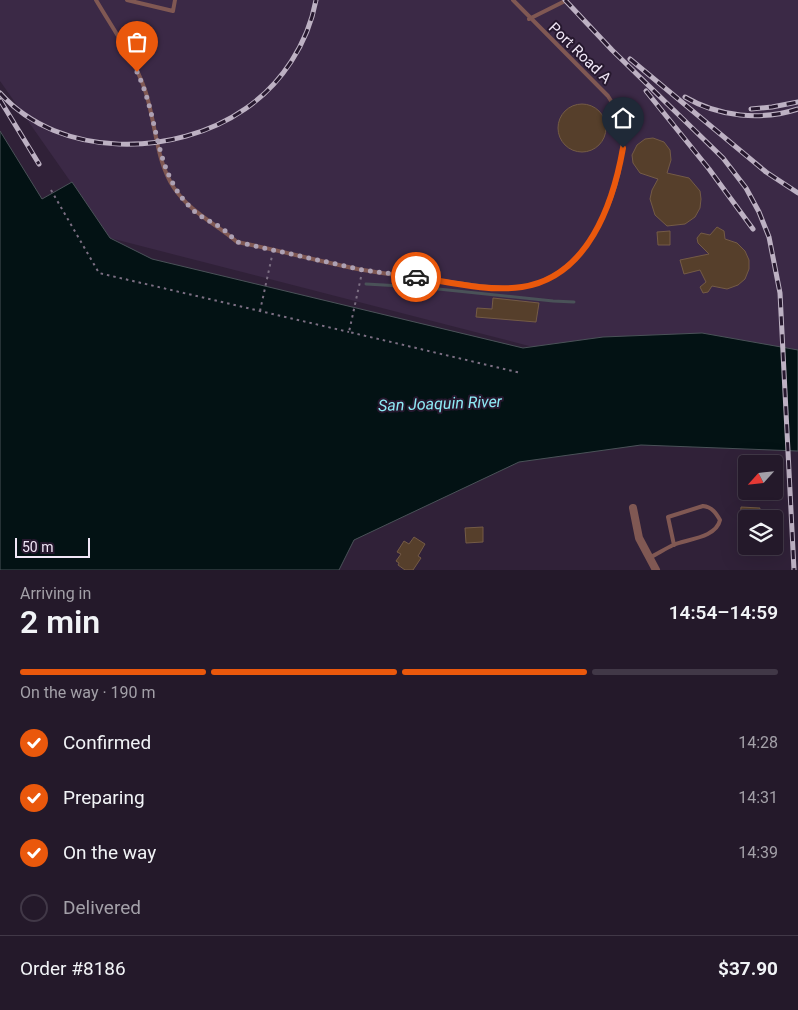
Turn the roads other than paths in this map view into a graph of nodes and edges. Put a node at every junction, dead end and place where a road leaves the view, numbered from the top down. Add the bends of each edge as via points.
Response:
1 (96, 0) edge
2 (127, 0) edge
3 (175, 0) edge
4 (512, 0) edge
5 (567, 0) edge
6 (529, 19) junction
7 (633, 508) dead end
8 (674, 545) junction
9 (649, 558) junction
10 (656, 570) edge

1 - 6 lane, Port Road A via 145,89 162,160 173,186 193,210 237,242 363,270 480,286 520,287 545,280 574,259 597,231 614,190 621,157 623,137 617,113 608,96
2 - 3 lane via 173,11
4 - 6 lane, Port Road A
5 - 6 lane
7 - 9 street via 639,538
8 - 8 lane via 710,532 720,520 708,506 668,517
8 - 9 lane
9 - 10 street

